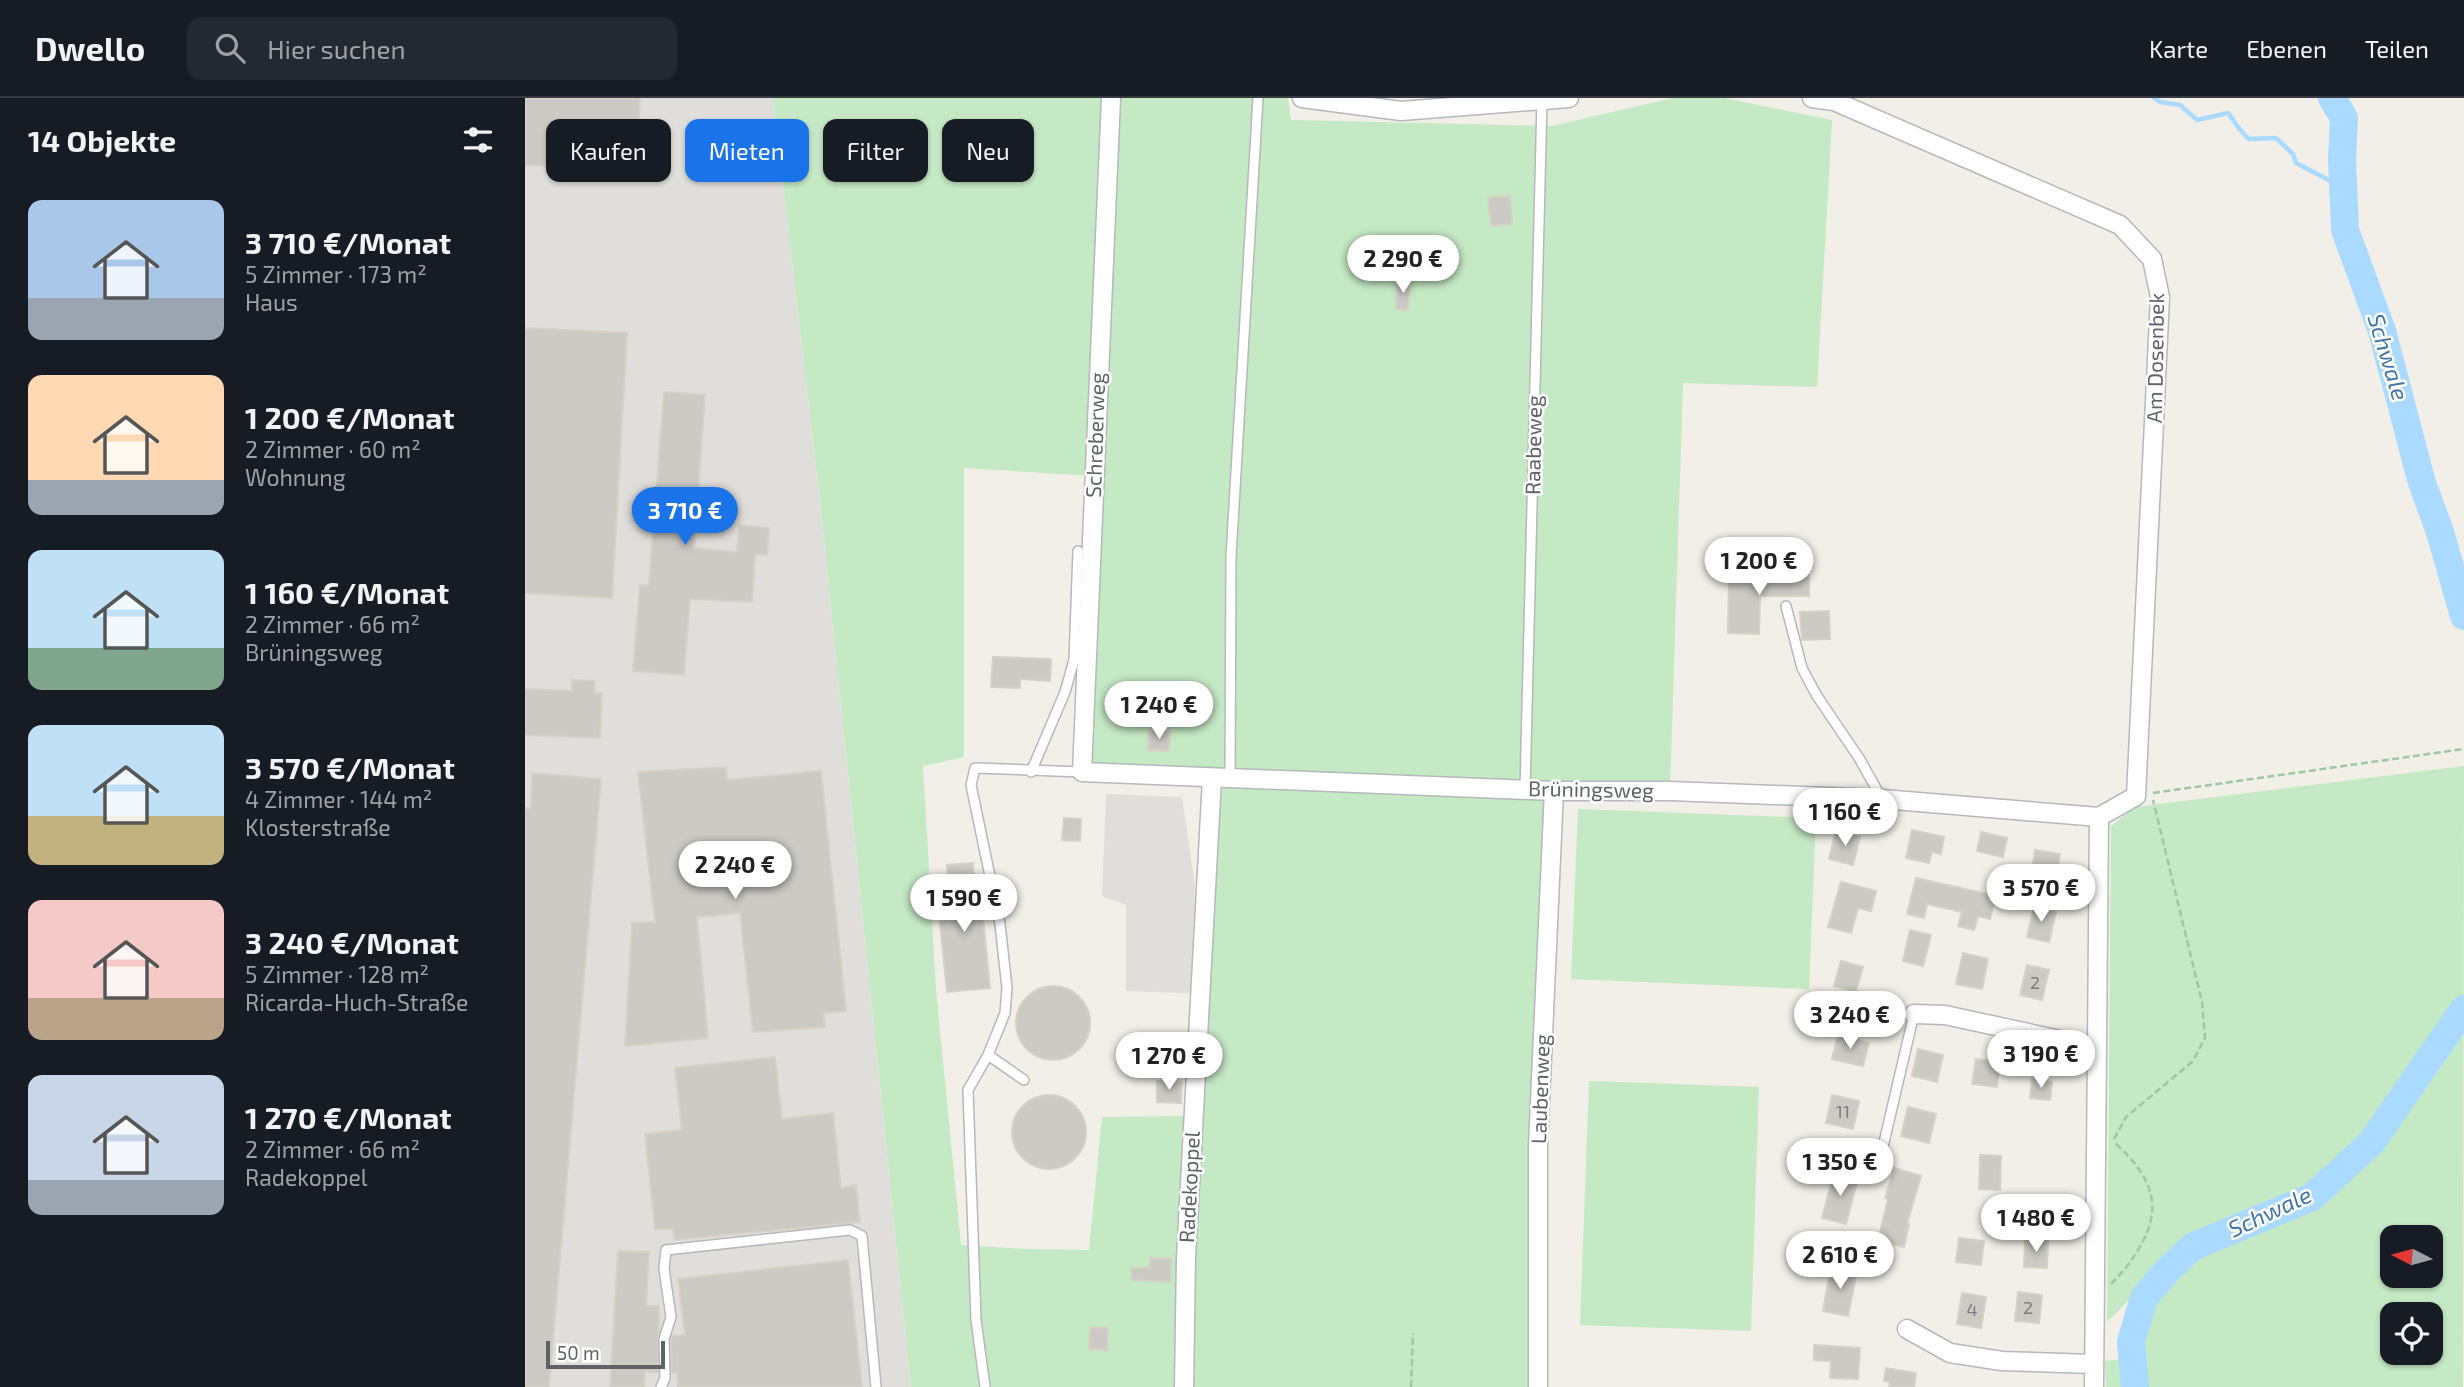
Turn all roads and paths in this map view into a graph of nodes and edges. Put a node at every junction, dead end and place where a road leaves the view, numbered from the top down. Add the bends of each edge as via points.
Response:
1 (1111, 98) edge
2 (1258, 98) edge
3 (1302, 98) edge
4 (1569, 98) edge
5 (1812, 98) edge
6 (1542, 100) junction
7 (1078, 551) dead end
8 (1786, 606) dead end
9 (2464, 749) edge
10 (1031, 772) junction
11 (1082, 772) junction
12 (1221, 778) junction
13 (1525, 790) junction
14 (1554, 791) junction
15 (1882, 799) junction
16 (2099, 817) junction
17 (1913, 1014) joint
18 (2097, 1048) junction
19 (988, 1055) junction
20 (1024, 1080) dead end
21 (1878, 1168) dead end
22 (2094, 1301) junction
23 (1907, 1329) dead end
24 (1413, 1334) dead end
25 (2094, 1364) junction
26 (661, 1387) edge
27 (876, 1387) edge
28 (985, 1387) edge
29 (1184, 1387) edge
30 (1411, 1387) edge
31 (1538, 1387) edge
32 (2094, 1387) edge

1 - 11 street, Schreberweg
2 - 12 lane
3 - 6 street via 1401,111
4 - 6 street
5 - 16 street, Am Dosenbek via 1834,102 2120,225 2152,259 2160,297 2136,796
6 - 13 lane, Raabeweg
7 - 10 lane via 1073,660 1065,692
8 - 15 lane via 1802,667
9 - 22 path via 2151,794 2202,1002 2205,1038 2193,1061 2126,1117 2113,1141 2132,1159 2148,1186 2154,1208 2148,1234 2125,1272
10 - 11 lane
10 - 19 lane via 975,768 971,785 1000,924 1007,988 1005,1013
11 - 12 street, Brüningsweg
12 - 13 street, Brüningsweg
12 - 29 street, Radekoppel via 1186,1258
13 - 14 street, Brüningsweg
14 - 15 street, Brüningsweg
14 - 31 street, Laubenweg via 1538,1146
15 - 16 street, Brüningsweg
16 - 18 street
17 - 18 street via 1945,1015
17 - 21 lane
18 - 22 street
19 - 20 lane
19 - 28 lane via 968,1090 976,1321
22 - 25 street
23 - 25 street via 1950,1353 2002,1361
24 - 30 path
25 - 32 street
26 - 27 lane via 664,1339 671,1317 666,1250 850,1230 862,1236

